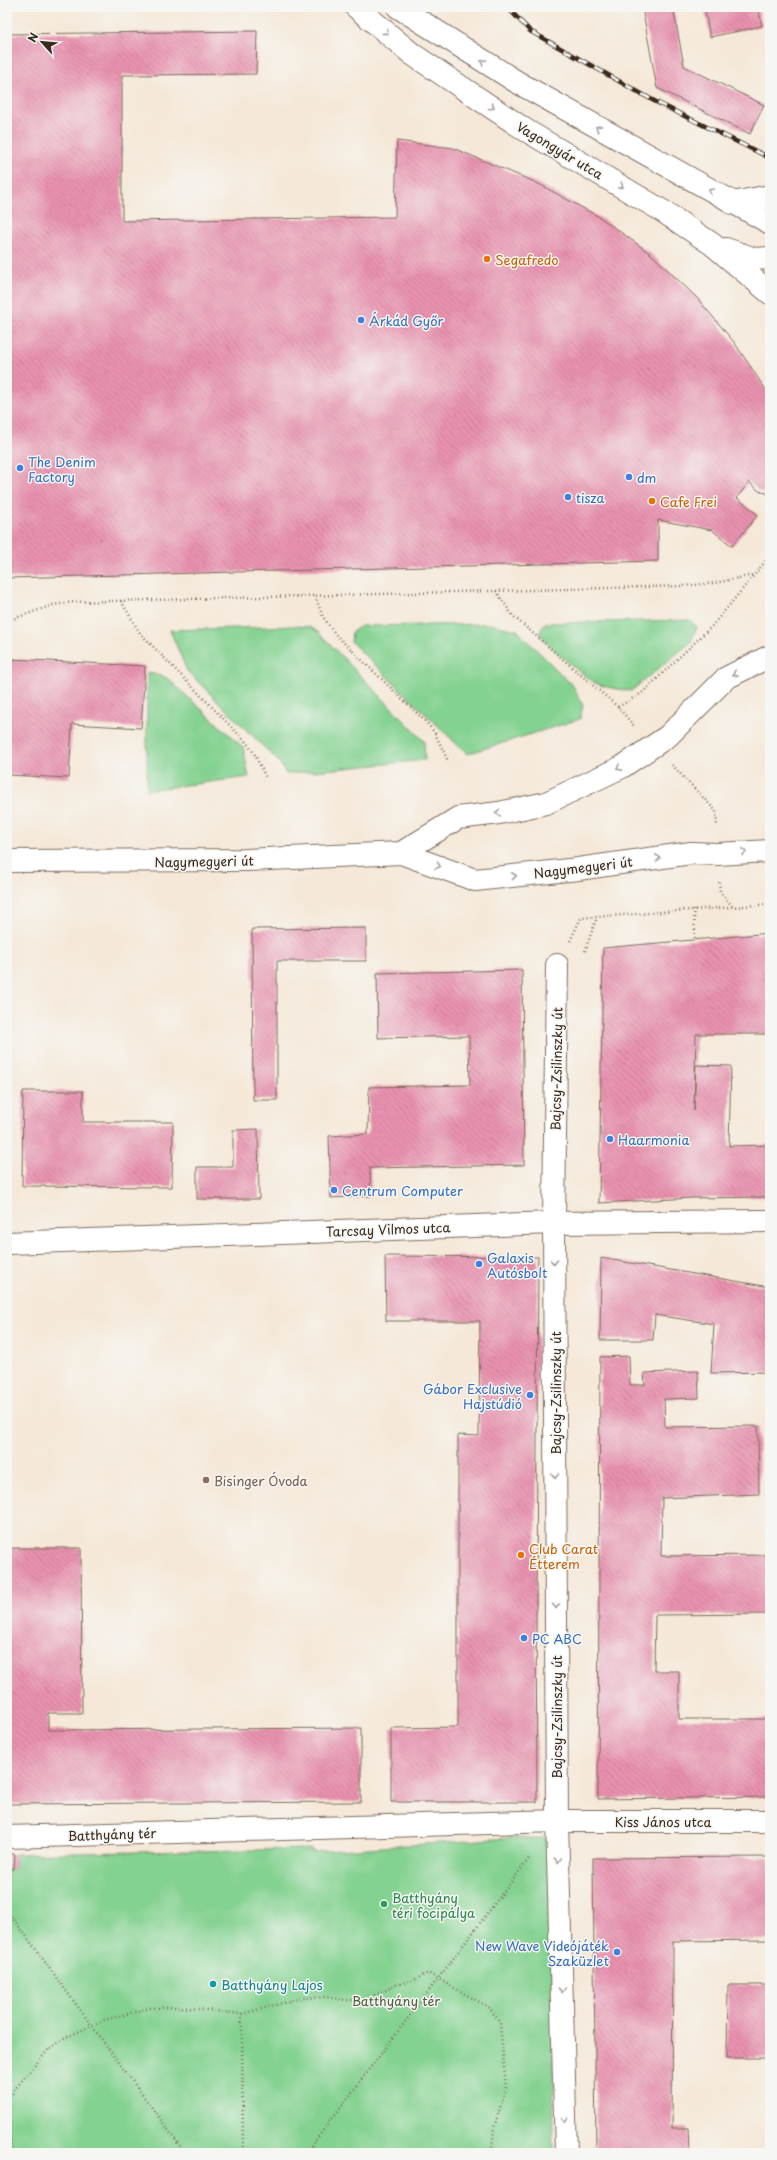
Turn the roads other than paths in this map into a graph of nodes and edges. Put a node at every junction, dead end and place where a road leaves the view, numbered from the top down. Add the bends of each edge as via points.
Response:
1 (356, 7) edge
2 (398, 7) edge
3 (770, 196) edge
4 (732, 203) junction
5 (770, 223) edge
6 (712, 244) junction
7 (770, 258) edge
8 (768, 292) edge
9 (770, 656) edge
10 (770, 851) edge
11 (401, 853) junction
12 (7, 861) edge
13 (557, 965) dead end
14 (770, 1221) edge
15 (554, 1223) junction
16 (7, 1243) edge
17 (770, 1821) edge
18 (557, 1822) junction
19 (7, 1837) edge
20 (566, 2153) edge

1 -> 6 street, Vagongyár utca via 412,54 502,114 661,210
4 -> 2 street via 517,82
3 - 4 street
4 - 5 street
6 - 7 street via 742,256 755,259
6 - 8 street, Vagongyár utca
9 -> 11 street, Nagymegyeri út via 726,678 668,736 622,767 546,804 458,818
11 -> 10 street, Nagymegyeri út via 475,880 691,853
11 - 12 street, Nagymegyeri út via 246,860
13 - 15 street, Bajcsy-Zsilinszky út
14 - 15 street, Tarcsay Vilmos utca
15 - 16 street, Tarcsay Vilmos utca
15 -> 18 street, Bajcsy-Zsilinszky út
17 - 18 street, Kiss János utca
18 - 19 street, Batthyány tér
18 -> 20 street

